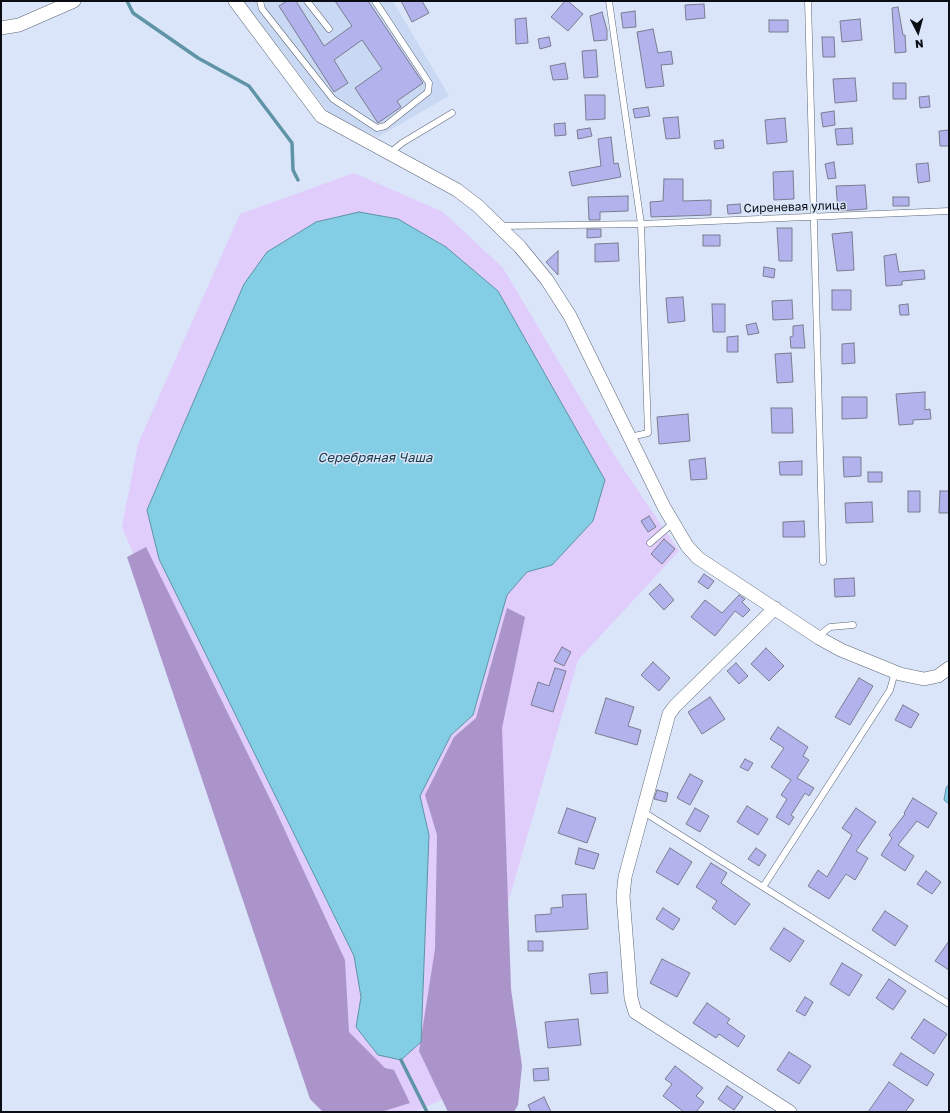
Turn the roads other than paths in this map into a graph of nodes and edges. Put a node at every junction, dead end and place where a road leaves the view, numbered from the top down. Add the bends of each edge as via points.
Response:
1 (74, 1) edge
2 (235, 1) edge
3 (260, 1) edge
4 (307, 1) edge
5 (375, 1) edge
6 (609, 1) edge
7 (808, 1) edge
8 (1, 28) edge
9 (329, 29) dead end
10 (452, 113) dead end
11 (388, 154) junction
12 (949, 211) edge
13 (813, 217) junction
14 (641, 224) junction
15 (500, 226) junction
16 (630, 437) junction
17 (673, 523) junction
18 (650, 543) dead end
19 (823, 562) dead end
20 (775, 608) junction
21 (853, 625) dead end
22 (817, 637) junction
23 (949, 668) edge
24 (895, 672) junction
25 (642, 811) junction
26 (763, 887) junction
27 (949, 1004) edge
28 (790, 1112) edge

1 - 8 street via 19,25
2 - 11 street via 321,116
3 - 5 lane via 262,9 333,99 377,128 385,126 428,92 429,83
4 - 9 lane
6 - 14 lane
7 - 13 lane
10 - 11 lane
11 - 15 street via 457,190
12 - 13 lane, Сиреневая улица
13 - 14 lane, Сиреневая улица
13 - 19 lane
14 - 15 lane, Сиреневая улица
14 - 16 lane via 648,433
15 - 16 street via 547,280 570,316
16 - 17 street
17 - 18 lane
17 - 20 street via 698,558
20 - 22 street
20 - 25 street via 675,706 670,714
21 - 22 lane via 830,626
22 - 24 street via 841,650
23 - 24 street via 938,676 924,679
24 - 26 lane via 890,690
25 - 26 lane
25 - 28 street via 624,888 632,1006 641,1016
26 - 27 lane

